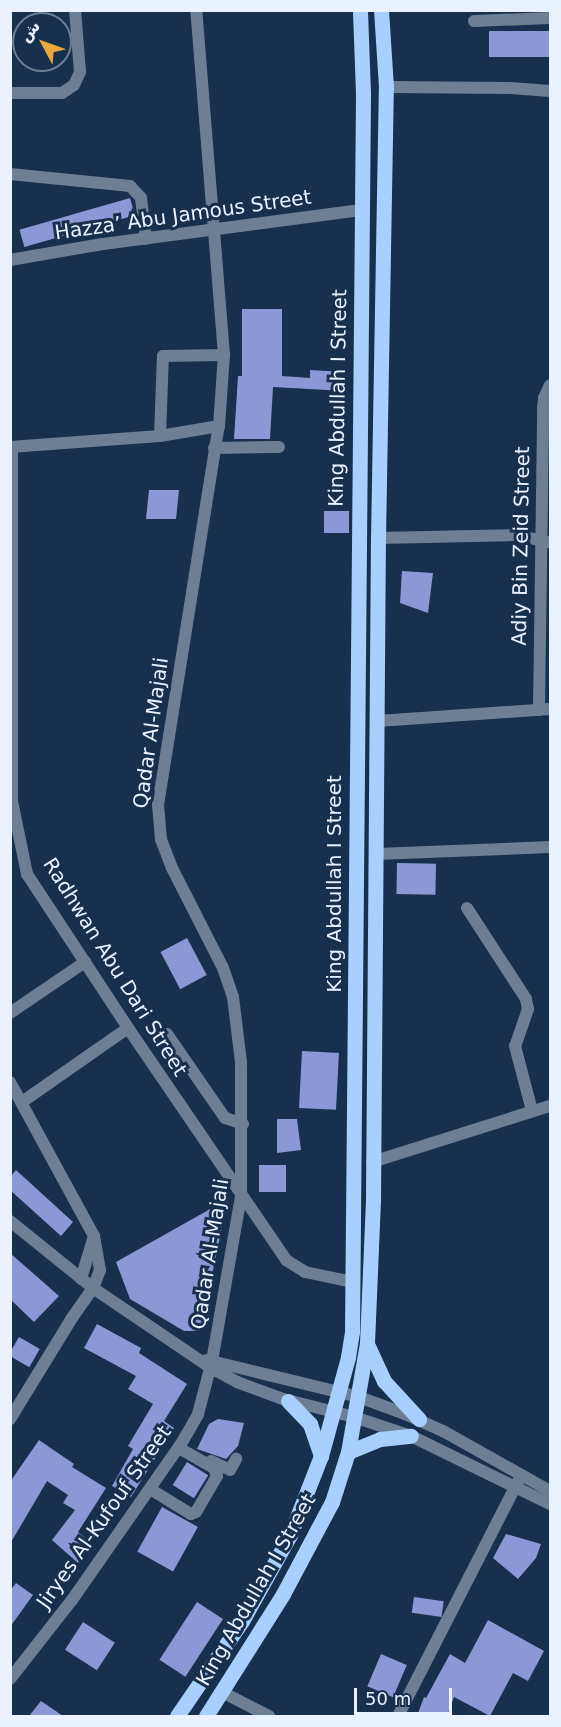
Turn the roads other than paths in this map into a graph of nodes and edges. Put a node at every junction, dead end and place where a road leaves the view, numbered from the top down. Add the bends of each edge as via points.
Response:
1 (75, 10) edge
2 (196, 10) edge
3 (360, 10) edge
4 (381, 10) edge
5 (550, 18) edge
6 (474, 21) dead end
7 (550, 83) edge
8 (386, 87) junction
9 (510, 88) junction
10 (550, 91) edge
11 (10, 93) edge
12 (10, 174) edge
13 (361, 210) junction
14 (215, 231) junction
15 (146, 239) junction
16 (10, 260) edge
17 (224, 355) junction
18 (550, 386) edge
19 (219, 426) junction
20 (160, 436) junction
21 (11, 447) edge
22 (279, 447) dead end
23 (214, 448) junction
24 (378, 538) junction
25 (545, 541) edge
26 (545, 710) edge
27 (378, 721) junction
28 (550, 847) edge
29 (377, 854) junction
30 (466, 908) dead end
31 (85, 962) junction
32 (10, 1012) edge
33 (128, 1028) junction
34 (167, 1034) dead end
35 (10, 1082) edge
36 (22, 1102) junction
37 (550, 1106) edge
38 (532, 1111) junction
39 (243, 1124) junction
40 (372, 1162) junction
41 (242, 1197) junction
42 (10, 1221) edge
43 (94, 1236) junction
44 (81, 1279) junction
45 (352, 1282) junction
46 (93, 1288) junction
47 (367, 1343) junction
48 (208, 1363) junction
49 (339, 1392) junction
50 (359, 1397) junction
51 (288, 1401) junction
52 (333, 1413) junction
53 (11, 1417) edge
54 (354, 1417) junction
55 (419, 1419) junction
56 (411, 1436) junction
57 (180, 1446) junction
58 (348, 1452) junction
59 (321, 1456) junction
60 (236, 1459) dead end
61 (519, 1481) junction
62 (150, 1489) junction
63 (550, 1491) edge
64 (550, 1504) edge
65 (10, 1679) edge
66 (222, 1692) junction
67 (177, 1716) edge
68 (206, 1716) edge
69 (269, 1716) edge
70 (398, 1716) edge

1 - 11 street via 80,72 74,85 62,93
2 - 14 street, Qadar Al-Majali
3 - 13 main road, King Abdullah I Street
4 - 8 main road, King Abdullah I Street
5 - 6 street
7 - 9 street
8 - 9 street
8 - 24 main road, King Abdullah I Street
9 - 10 street
12 - 15 street via 130,186 141,198
13 - 14 street, Hazza’ Abu Jamous Street
13 - 45 main road, King Abdullah I Street
14 - 15 street, Hazza’ Abu Jamous Street
14 - 17 street, Qadar Al-Majali
15 - 16 street, Hazza’ Abu Jamous Street
17 - 19 street, Qadar Al-Majali
17 - 20 street via 163,356
18 - 25 street, Adiy Bin Zeid Street via 543,408
19 - 20 street
19 - 23 street, Qadar Al-Majali
20 - 21 street
21 - 31 street, Radhwan Abu Dari Street via 12,801 27,874
22 - 23 street
23 - 39 street, Qadar Al-Majali via 158,805 161,839 172,868 223,968 233,997
24 - 25 street via 516,535
24 - 27 main road, King Abdullah I Street
25 - 26 street, Adiy Bin Zeid Street
26 - 27 street
27 - 29 main road, King Abdullah I Street
28 - 29 street
29 - 40 main road, King Abdullah I Street
30 - 38 street via 526,999 528,1010 515,1046
31 - 32 street
31 - 33 street, Radhwan Abu Dari Street
33 - 36 street
33 - 41 street, Radhwan Abu Dari Street
34 - 39 street via 225,1118
35 - 36 street
36 - 43 street
37 - 38 street
38 - 40 street
39 - 41 street, Qadar Al-Majali
40 - 47 main road, King Abdullah I Street
41 - 45 street, Radhwan Abu Dari Street via 291,1265
41 - 48 street, Qadar Al-Majali
42 - 44 street
43 - 44 street
43 - 46 street via 100,1270
44 - 46 street
45 - 49 main road, King Abdullah I Street via 352,1332
46 - 48 street
46 - 53 street
47 - 50 main road, King Abdullah I Street
47 - 55 main road via 384,1381
48 - 49 street
48 - 51 street via 237,1382
48 - 57 street, Jiryes Al-Kufouf Street via 198,1414
49 - 50 street
49 - 52 main road, King Abdullah I Street
50 - 54 main road, King Abdullah I Street
50 - 55 street
51 - 52 street
51 - 59 main road via 310,1424
52 - 54 street
52 - 59 main road, King Abdullah I Street
54 - 56 street
54 - 58 main road, King Abdullah I Street
55 - 61 street
56 - 58 main road via 380,1439
56 - 61 street
57 - 60 street via 226,1470
57 - 62 street, Jiryes Al-Kufouf Street
57 - 62 street via 214,1468 217,1476 196,1512 191,1514
58 - 66 main road, King Abdullah I Street via 332,1502 283,1594
59 - 67 main road, King Abdullah I Street via 281,1553 242,1621
61 - 63 street
61 - 64 street
61 - 70 street
62 - 65 street, Jiryes Al-Kufouf Street via 72,1600
66 - 68 main road, King Abdullah I Street
66 - 69 street

